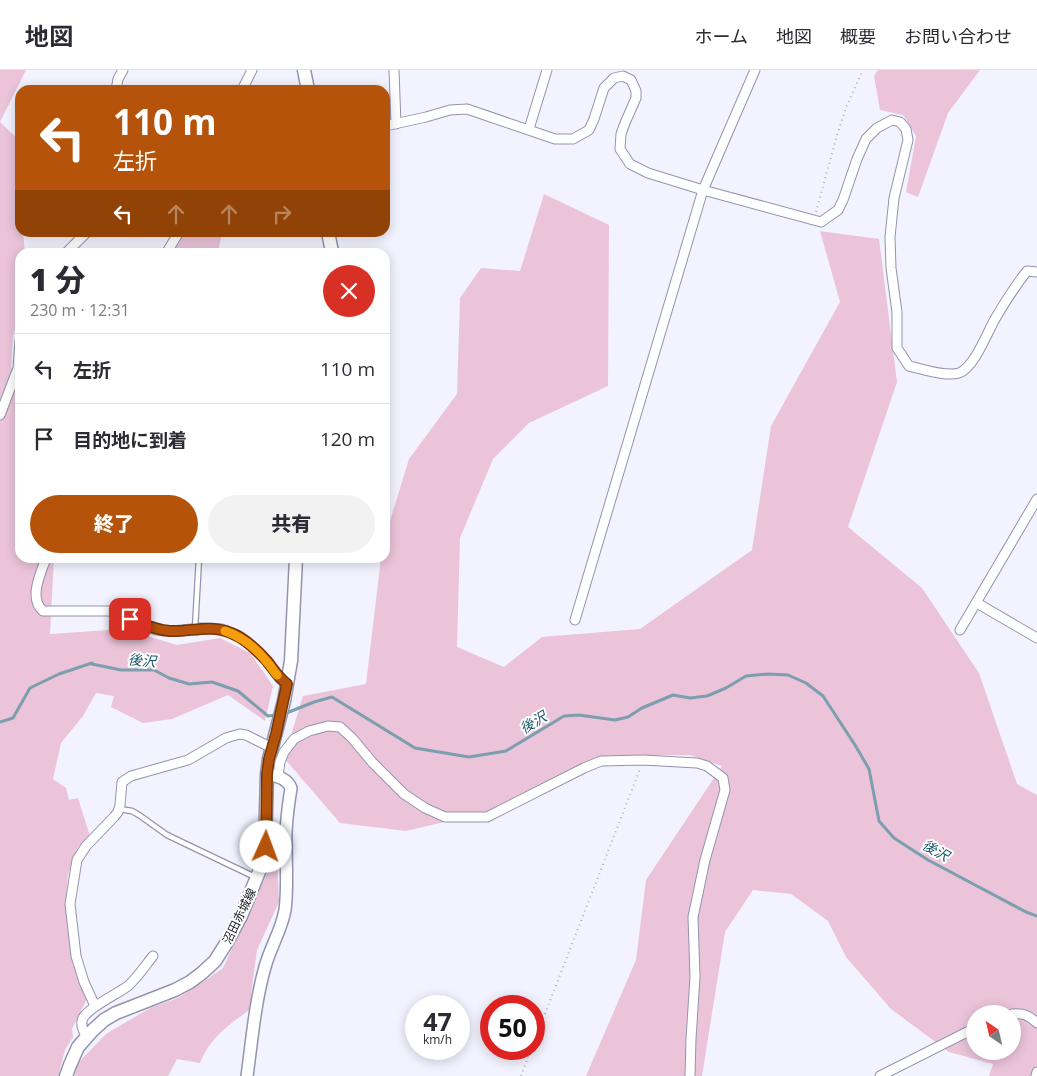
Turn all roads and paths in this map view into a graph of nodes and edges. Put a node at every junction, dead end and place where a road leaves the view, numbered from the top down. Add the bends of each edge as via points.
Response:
1 (123, 70) edge
2 (252, 70) edge
3 (304, 70) edge
4 (394, 70) edge
5 (547, 70) edge
6 (755, 70) edge
7 (863, 70) edge
8 (117, 85) edge
9 (244, 85) edge
10 (307, 85) edge
11 (396, 124) junction
12 (390, 125) edge
13 (529, 129) junction
14 (702, 190) junction
15 (814, 220) junction
16 (81, 237) edge
17 (176, 237) edge
18 (71, 248) edge
19 (169, 248) edge
20 (1037, 272) edge
21 (15, 376) edge
22 (0, 415) edge
23 (1037, 499) edge
24 (44, 563) edge
25 (199, 563) edge
26 (296, 563) edge
27 (977, 603) junction
28 (575, 620) dead end
29 (195, 629) junction
30 (960, 630) dead end
31 (1037, 638) edge
32 (287, 684) junction
33 (272, 748) junction
34 (643, 760) junction
35 (272, 775) junction
36 (119, 809) junction
37 (257, 878) junction
38 (153, 956) dead end
39 (95, 1006) junction
40 (1021, 1013) edge
41 (545, 1014) edge
42 (1037, 1023) edge
43 (966, 1033) edge
44 (86, 1036) junction
45 (527, 1060) edge
46 (1037, 1072) edge
47 (66, 1076) edge
48 (247, 1076) edge
49 (521, 1076) edge
50 (690, 1076) edge
51 (880, 1076) edge
52 (1036, 1076) edge

1 - 8 street
2 - 9 street
3 - 10 main road
4 - 11 street
5 - 13 street
6 - 14 street
7 - 15 path via 837,135
11 - 12 street
11 - 13 street via 450,110 467,109
13 - 14 street via 555,139 573,139 589,130 604,88 614,78 623,76 631,80 636,91 621,134 620,149 630,164
14 - 15 street
14 - 28 street
15 - 20 street via 821,222 838,210 866,139 892,120 900,122 906,128 908,140 894,198 891,268 897,312 897,348 910,366 948,374 960,373 975,359 1017,284 1027,271
16 - 18 street
17 - 19 street
21 - 22 street
23 - 27 street
24 - 29 street via 36,599 43,611 109,611 156,630
25 - 29 lane
26 - 32 main road, 沼田赤城線
27 - 30 street
27 - 31 street
29 - 32 street via 222,629 239,636
32 - 33 main road, 沼田赤城線
33 - 35 main road, 沼田赤城線 via 269,759
33 - 36 street via 246,735 226,738 188,760 126,778 122,782
34 - 35 street via 601,761 487,817 445,817 424,808 388,779 340,727 322,727 294,739
34 - 41 path
34 - 50 street via 707,766 723,778 726,790 705,860 693,917 695,977
35 - 37 main road, 沼田赤城線 via 266,847
35 - 48 street via 286,781 291,788 286,843 287,887 282,921 262,978
36 - 37 lane via 132,811 167,835
36 - 39 street via 80,854 70,904 76,956
37 - 44 main road, 沼田赤城線 via 227,942 202,973 175,990 116,1013
38 - 39 street via 128,985
39 - 44 street via 84,1016 82,1028
40 - 42 street
43 - 51 street
44 - 47 main road, 沼田赤城線
45 - 49 path
46 - 52 street

